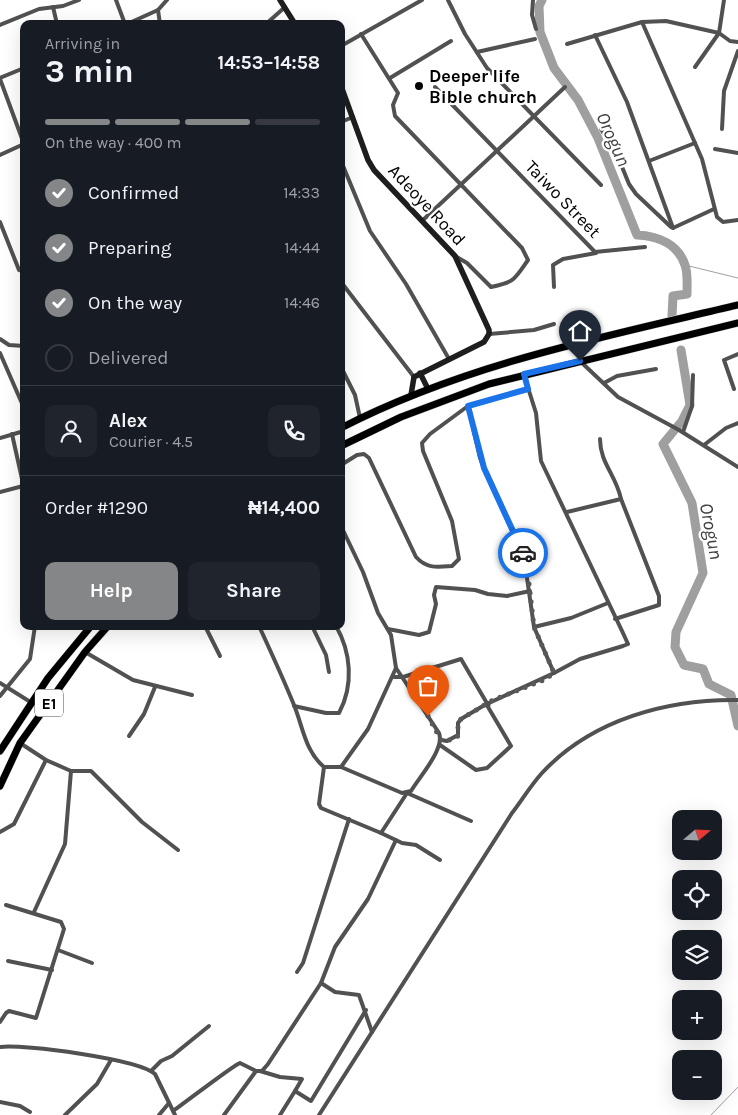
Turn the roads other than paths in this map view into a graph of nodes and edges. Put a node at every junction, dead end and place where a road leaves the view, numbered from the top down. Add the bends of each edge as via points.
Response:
1 (79, 0) edge
2 (116, 0) edge
3 (167, 0) edge
4 (280, 0) edge
5 (422, 0) edge
6 (448, 0) edge
7 (533, 0) edge
8 (724, 0) edge
9 (285, 7) junction
10 (52, 8) junction
11 (158, 10) junction
12 (56, 20) edge
13 (124, 20) edge
14 (135, 20) edge
15 (159, 20) edge
16 (270, 20) edge
17 (293, 20) edge
18 (642, 22) junction
19 (0, 25) edge
20 (536, 29) dead end
21 (719, 33) junction
22 (361, 34) junction
23 (596, 35) junction
24 (535, 40) dead end
25 (451, 41) dead end
26 (738, 42) edge
27 (345, 44) edge
28 (567, 44) dead end
29 (738, 51) edge
30 (477, 52) junction
31 (695, 67) dead end
32 (20, 70) edge
33 (0, 78) edge
34 (390, 78) junction
35 (435, 87) dead end
36 (565, 87) dead end
37 (345, 96) edge
38 (353, 117) junction
39 (534, 117) junction
40 (345, 120) edge
41 (20, 125) edge
42 (17, 126) junction
43 (601, 129) dead end
44 (722, 129) dead end
45 (20, 134) edge
46 (695, 144) junction
47 (20, 146) edge
48 (715, 149) dead end
49 (496, 151) junction
50 (738, 153) edge
51 (0, 155) edge
52 (649, 161) junction
53 (345, 177) edge
54 (461, 185) junction
55 (601, 185) dead end
56 (714, 209) junction
57 (423, 220) junction
58 (738, 220) edge
59 (0, 222) edge
60 (673, 228) junction
61 (645, 247) dead end
62 (596, 253) junction
63 (455, 256) junction
64 (20, 270) edge
65 (345, 287) edge
66 (554, 287) dead end
67 (738, 305) edge
68 (585, 313) dead end
69 (738, 323) edge
70 (554, 324) dead end
71 (490, 334) junction
72 (0, 339) edge
73 (598, 340) junction
74 (20, 346) edge
75 (0, 353) edge
76 (738, 354) edge
77 (449, 359) junction
78 (580, 361) junction
79 (656, 369) dead end
80 (420, 373) junction
81 (524, 374) junction
82 (345, 375) edge
83 (693, 375) dead end
84 (414, 377) junction
85 (604, 384) junction
86 (428, 389) junction
87 (528, 389) junction
88 (734, 389) dead end
89 (411, 395) junction
90 (20, 399) edge
91 (468, 406) junction
92 (360, 418) junction
93 (738, 423) edge
94 (345, 426) edge
95 (681, 431) junction
96 (20, 432) edge
97 (12, 434) junction
98 (0, 438) edge
99 (600, 440) dead end
100 (345, 444) edge
101 (704, 445) junction
102 (345, 462) edge
103 (738, 467) edge
104 (20, 473) edge
105 (20, 488) edge
106 (0, 492) edge
107 (621, 499) junction
108 (567, 512) junction
109 (345, 534) edge
110 (530, 591) junction
111 (608, 603) junction
112 (615, 619) junction
113 (534, 627) junction
114 (387, 629) junction
115 (35, 630) edge
116 (88, 630) edge
117 (104, 630) edge
118 (208, 630) edge
119 (261, 630) edge
120 (314, 630) edge
121 (338, 630) edge
122 (85, 652) junction
123 (220, 656) dead end
124 (396, 668) junction
125 (329, 672) dead end
126 (554, 673) junction
127 (394, 677) junction
128 (403, 677) junction
129 (0, 683) edge
130 (6, 687) junction
131 (155, 687) junction
132 (192, 695) dead end
133 (0, 696) edge
134 (738, 700) edge
135 (32, 702) junction
136 (488, 704) junction
137 (294, 706) junction
138 (129, 736) dead end
139 (441, 742) junction
140 (20, 743) junction
141 (0, 751) edge
142 (46, 760) junction
143 (324, 767) junction
144 (341, 768) junction
145 (70, 771) junction
146 (0, 786) edge
147 (407, 793) junction
148 (349, 820) junction
149 (471, 821) dead end
150 (0, 832) edge
151 (381, 833) junction
152 (396, 840) junction
153 (178, 850) dead end
154 (440, 860) dead end
155 (6, 905) dead end
156 (34, 912) junction
157 (58, 950) junction
158 (8, 961) dead end
159 (92, 963) dead end
160 (52, 970) junction
161 (297, 972) dead end
162 (321, 983) junction
163 (366, 1010) junction
164 (0, 1022) edge
165 (209, 1026) dead end
166 (372, 1032) junction
167 (0, 1047) edge
168 (111, 1060) junction
169 (152, 1071) junction
170 (258, 1071) junction
171 (295, 1091) junction
172 (0, 1102) edge
173 (169, 1103) junction
174 (30, 1112) dead end
175 (174, 1113) edge
176 (65, 1115) edge
177 (159, 1115) edge
178 (224, 1115) edge
179 (280, 1115) edge
180 (319, 1115) edge

1 - 10 street
2 - 13 street
3 - 11 street
4 - 9 street
5 - 22 street
6 - 30 street
7 - 20 street via 532,15
8 - 21 street
9 - 16 street
9 - 17 street
10 - 12 street
10 - 19 street via 39,9
11 - 14 street
11 - 15 street
18 - 21 street via 666,21
18 - 23 street
18 - 46 street
21 - 26 street via 730,41
21 - 31 street
22 - 27 street
22 - 34 street
23 - 28 street
23 - 52 street via 627,102
24 - 30 street
25 - 34 street
29 - 44 street via 724,91
30 - 39 street via 498,82
32 - 33 street
33 - 42 street
34 - 54 street via 399,95 393,105 395,116
35 - 49 street, Taiwo Street
36 - 39 street
37 - 38 street, Adeoye Road
38 - 40 street
38 - 57 street, Adeoye Road via 374,170
39 - 49 street
39 - 55 street
41 - 42 street
42 - 45 street
43 - 60 street via 636,194
46 - 52 street
46 - 56 street via 707,176
47 - 51 street
48 - 50 street
49 - 54 street
49 - 62 street, Taiwo Street
52 - 60 street
53 - 77 street via 370,231 406,284
54 - 57 street
54 - 63 street via 522,248 528,260 515,280 491,287 467,263
56 - 58 street via 719,220
56 - 60 street
57 - 63 street, Adeoye Road
59 - 64 street
61 - 62 street, Taiwo Street
62 - 66 street via 563,259 553,265
63 - 71 street, Adeoye Road
65 - 84 street
67 - 73 highway
68 - 73 street
69 - 78 highway
70 - 71 street via 534,330
71 - 77 street via 484,342
72 - 74 street via 9,345
73 - 86 highway via 488,368
75 - 90 street
76 - 88 street via 724,360
77 - 80 street
78 - 81 highway
78 - 85 street
79 - 85 street via 617,376
80 - 84 street
80 - 86 street
81 - 87 street
81 - 100 highway via 409,414
82 - 92 street via 355,395
83 - 95 street via 692,406
84 - 89 street
85 - 95 street via 618,397
86 - 89 highway
87 - 91 street
87 - 108 street via 536,413 541,461
89 - 92 highway
91 - 102 street via 422,443 452,521 459,559 452,566 430,567 416,557 369,458 364,454 357,455
91 - 110 street via 485,471 524,557
92 - 94 highway
93 - 101 street
95 - 101 street
96 - 97 street
97 - 98 street
97 - 104 street
99 - 107 street via 601,456 615,477
101 - 103 street
105 - 106 street
107 - 108 street
107 - 112 street via 657,589 660,605
108 - 111 street
109 - 114 street
110 - 113 street
110 - 114 street via 507,596 436,587 436,604 429,632 419,635
111 - 112 street
111 - 113 street via 571,618
112 - 126 street via 628,644 611,652 580,659
113 - 126 street
114 - 124 street
115 - 130 street via 30,659
116 - 135 highway, E1
117 - 122 highway, E1
118 - 123 street
119 - 137 street
120 - 125 street via 326,655
121 - 137 street via 349,659 347,690 339,712 335,714
122 - 131 street via 133,680
122 - 140 highway, E1
124 - 127 street
124 - 128 street
126 - 136 street
127 - 128 street
127 - 144 street via 368,730
128 - 136 street via 461,659
128 - 139 street
129 - 130 street
130 - 133 street
130 - 135 street
131 - 132 street
131 - 138 street via 144,714
134 - 166 street via 692,702 642,712 587,738 542,772 512,813
135 - 141 highway, E1
136 - 139 street via 461,719 458,736
136 - 139 street via 510,744 508,751 487,768 478,771
137 - 143 street via 308,748
139 - 147 street
140 - 142 street
140 - 146 highway, E1
142 - 145 street
142 - 150 street via 14,824
143 - 144 street
143 - 148 street via 319,804
144 - 147 street
145 - 153 street via 91,772 142,822
145 - 156 street via 65,844
147 - 149 street
147 - 151 street
148 - 151 street
148 - 161 street via 303,963
151 - 152 street
152 - 154 street via 416,845
152 - 162 street via 368,899 335,947
155 - 156 street
156 - 157 street via 63,924
157 - 159 street
157 - 160 street
158 - 160 street
160 - 164 street via 36,1018 9,1011
162 - 163 street via 335,992 359,996
162 - 170 street via 268,1064
163 - 166 street
163 - 171 street via 311,1101
165 - 169 street via 172,1056 161,1060
166 - 180 street
167 - 168 street via 14,1045
168 - 169 street
168 - 176 street via 97,1084
169 - 173 street
170 - 171 street via 302,1079
170 - 175 street via 235,1064
170 - 178 street
171 - 179 street
172 - 174 street via 20,1106
173 - 175 street
173 - 177 street

